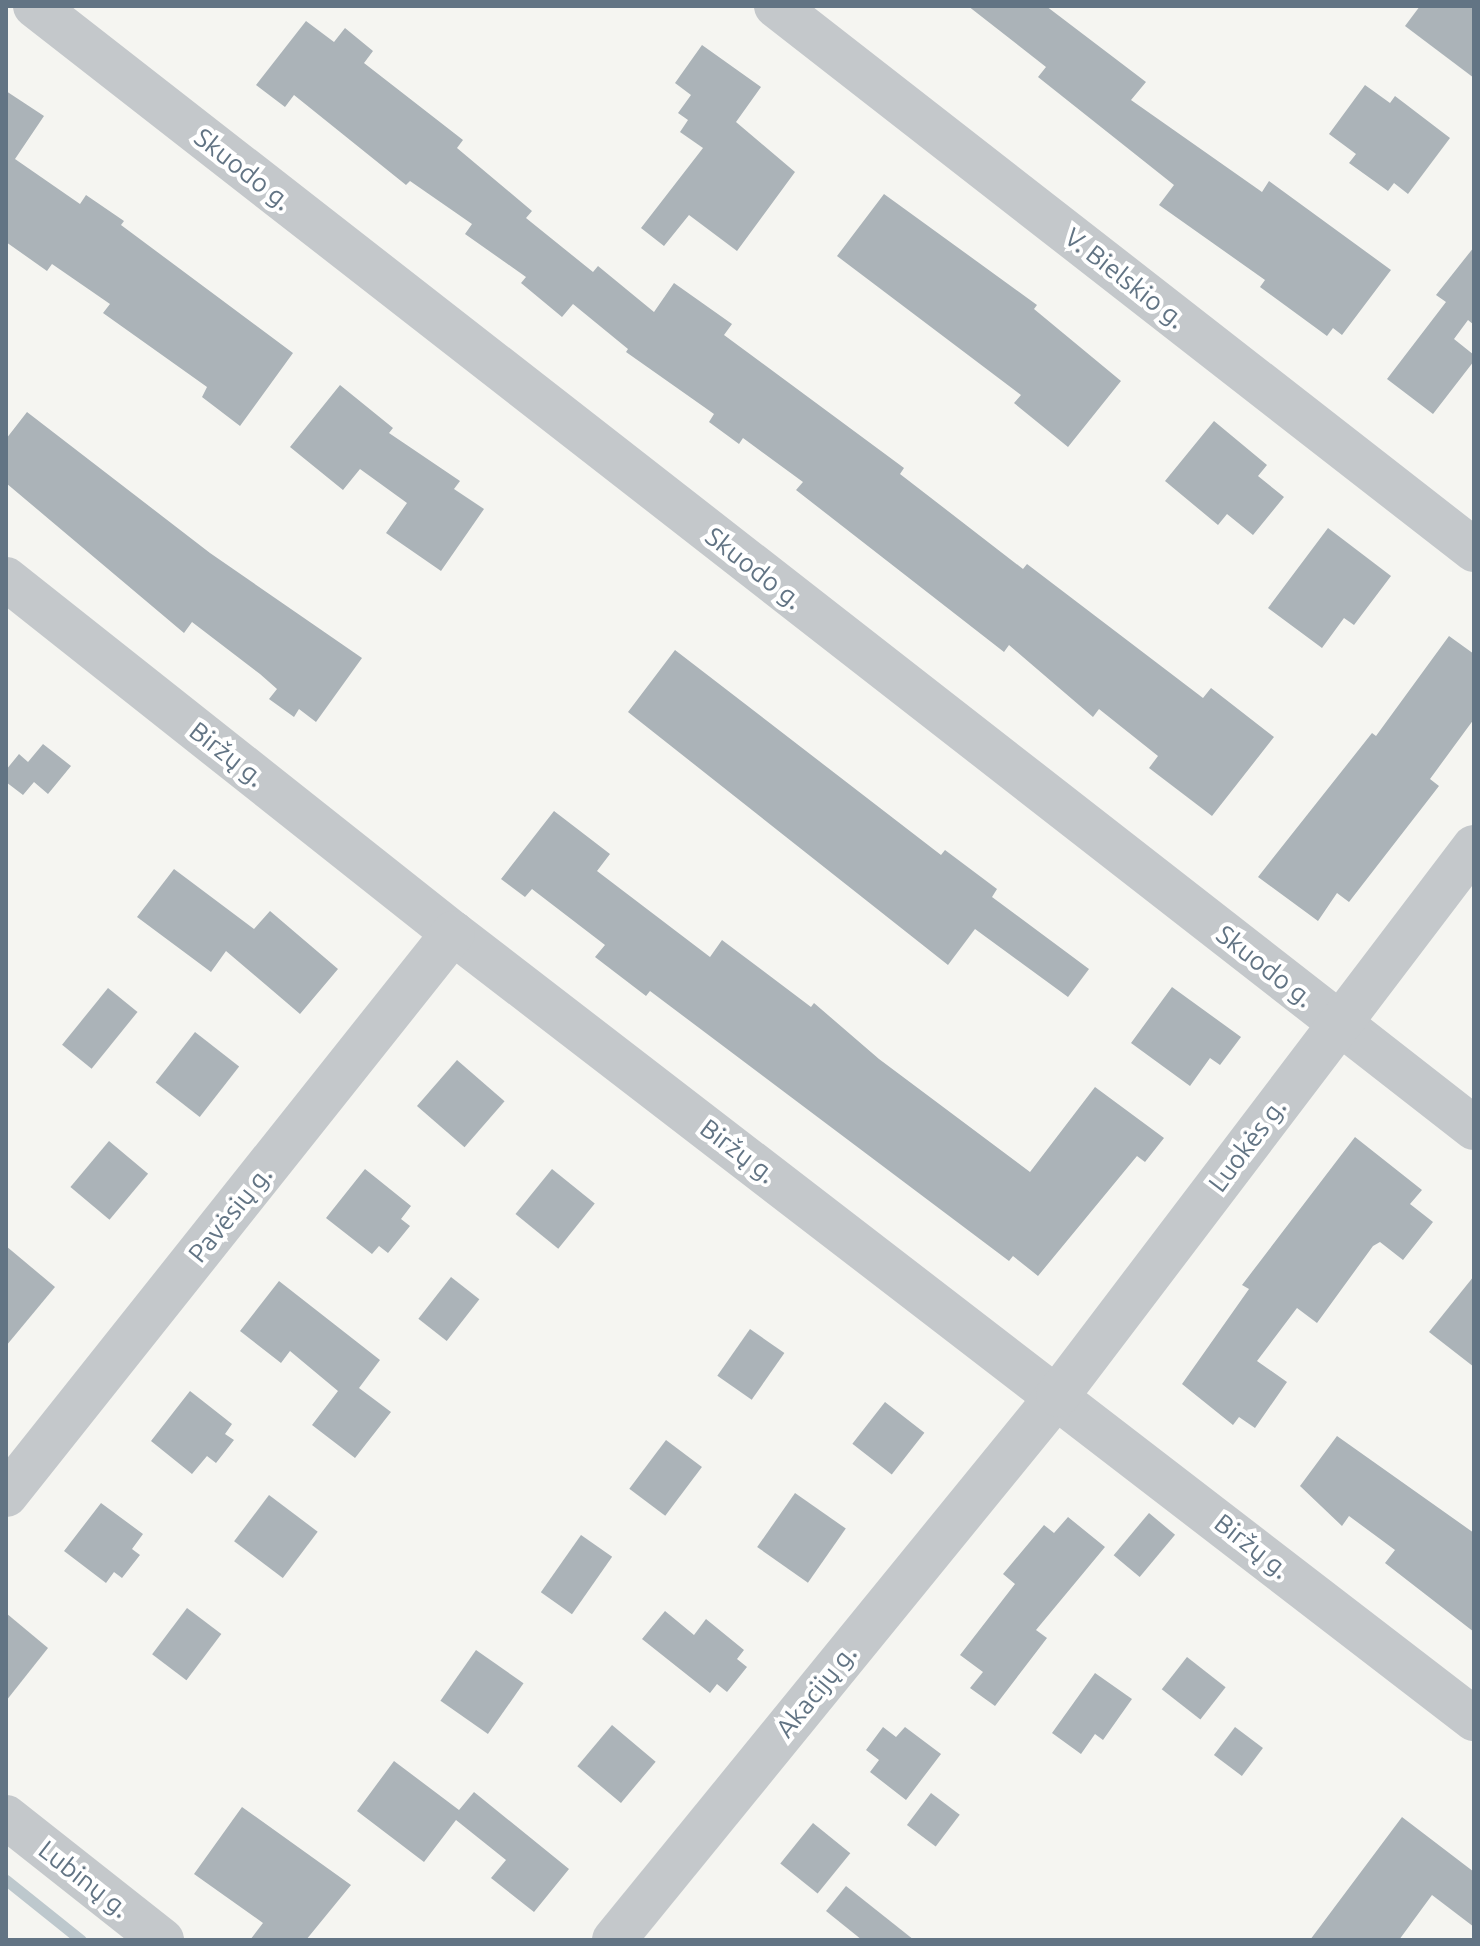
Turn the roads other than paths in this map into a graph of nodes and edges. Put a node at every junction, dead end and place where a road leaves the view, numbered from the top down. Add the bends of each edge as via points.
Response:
1 (35, 6) edge
2 (776, 6) edge
3 (1474, 550) edge
4 (6, 579) edge
5 (1474, 847) edge
6 (453, 933) junction
7 (1339, 1024) junction
8 (1474, 1128) edge
9 (1058, 1395) junction
10 (1019, 1442) joint
11 (6, 1495) edge
12 (1474, 1719) edge
13 (6, 1817) edge
14 (162, 1940) edge
15 (614, 1940) edge

1 - 7 street, Skuodo g.
2 - 3 street, V. Bielskio g.
4 - 6 street, Biržų g.
5 - 7 street, Luokės g.
6 - 9 street, Biržų g.
6 - 11 street, Pavėsių g.
7 - 8 street, Skuodo g.
7 - 9 street, Luokės g.
9 - 10 street, Luokės g.
9 - 12 street, Biržų g.
10 - 15 street, Akacijų g.
13 - 14 street, Lubinų g.

